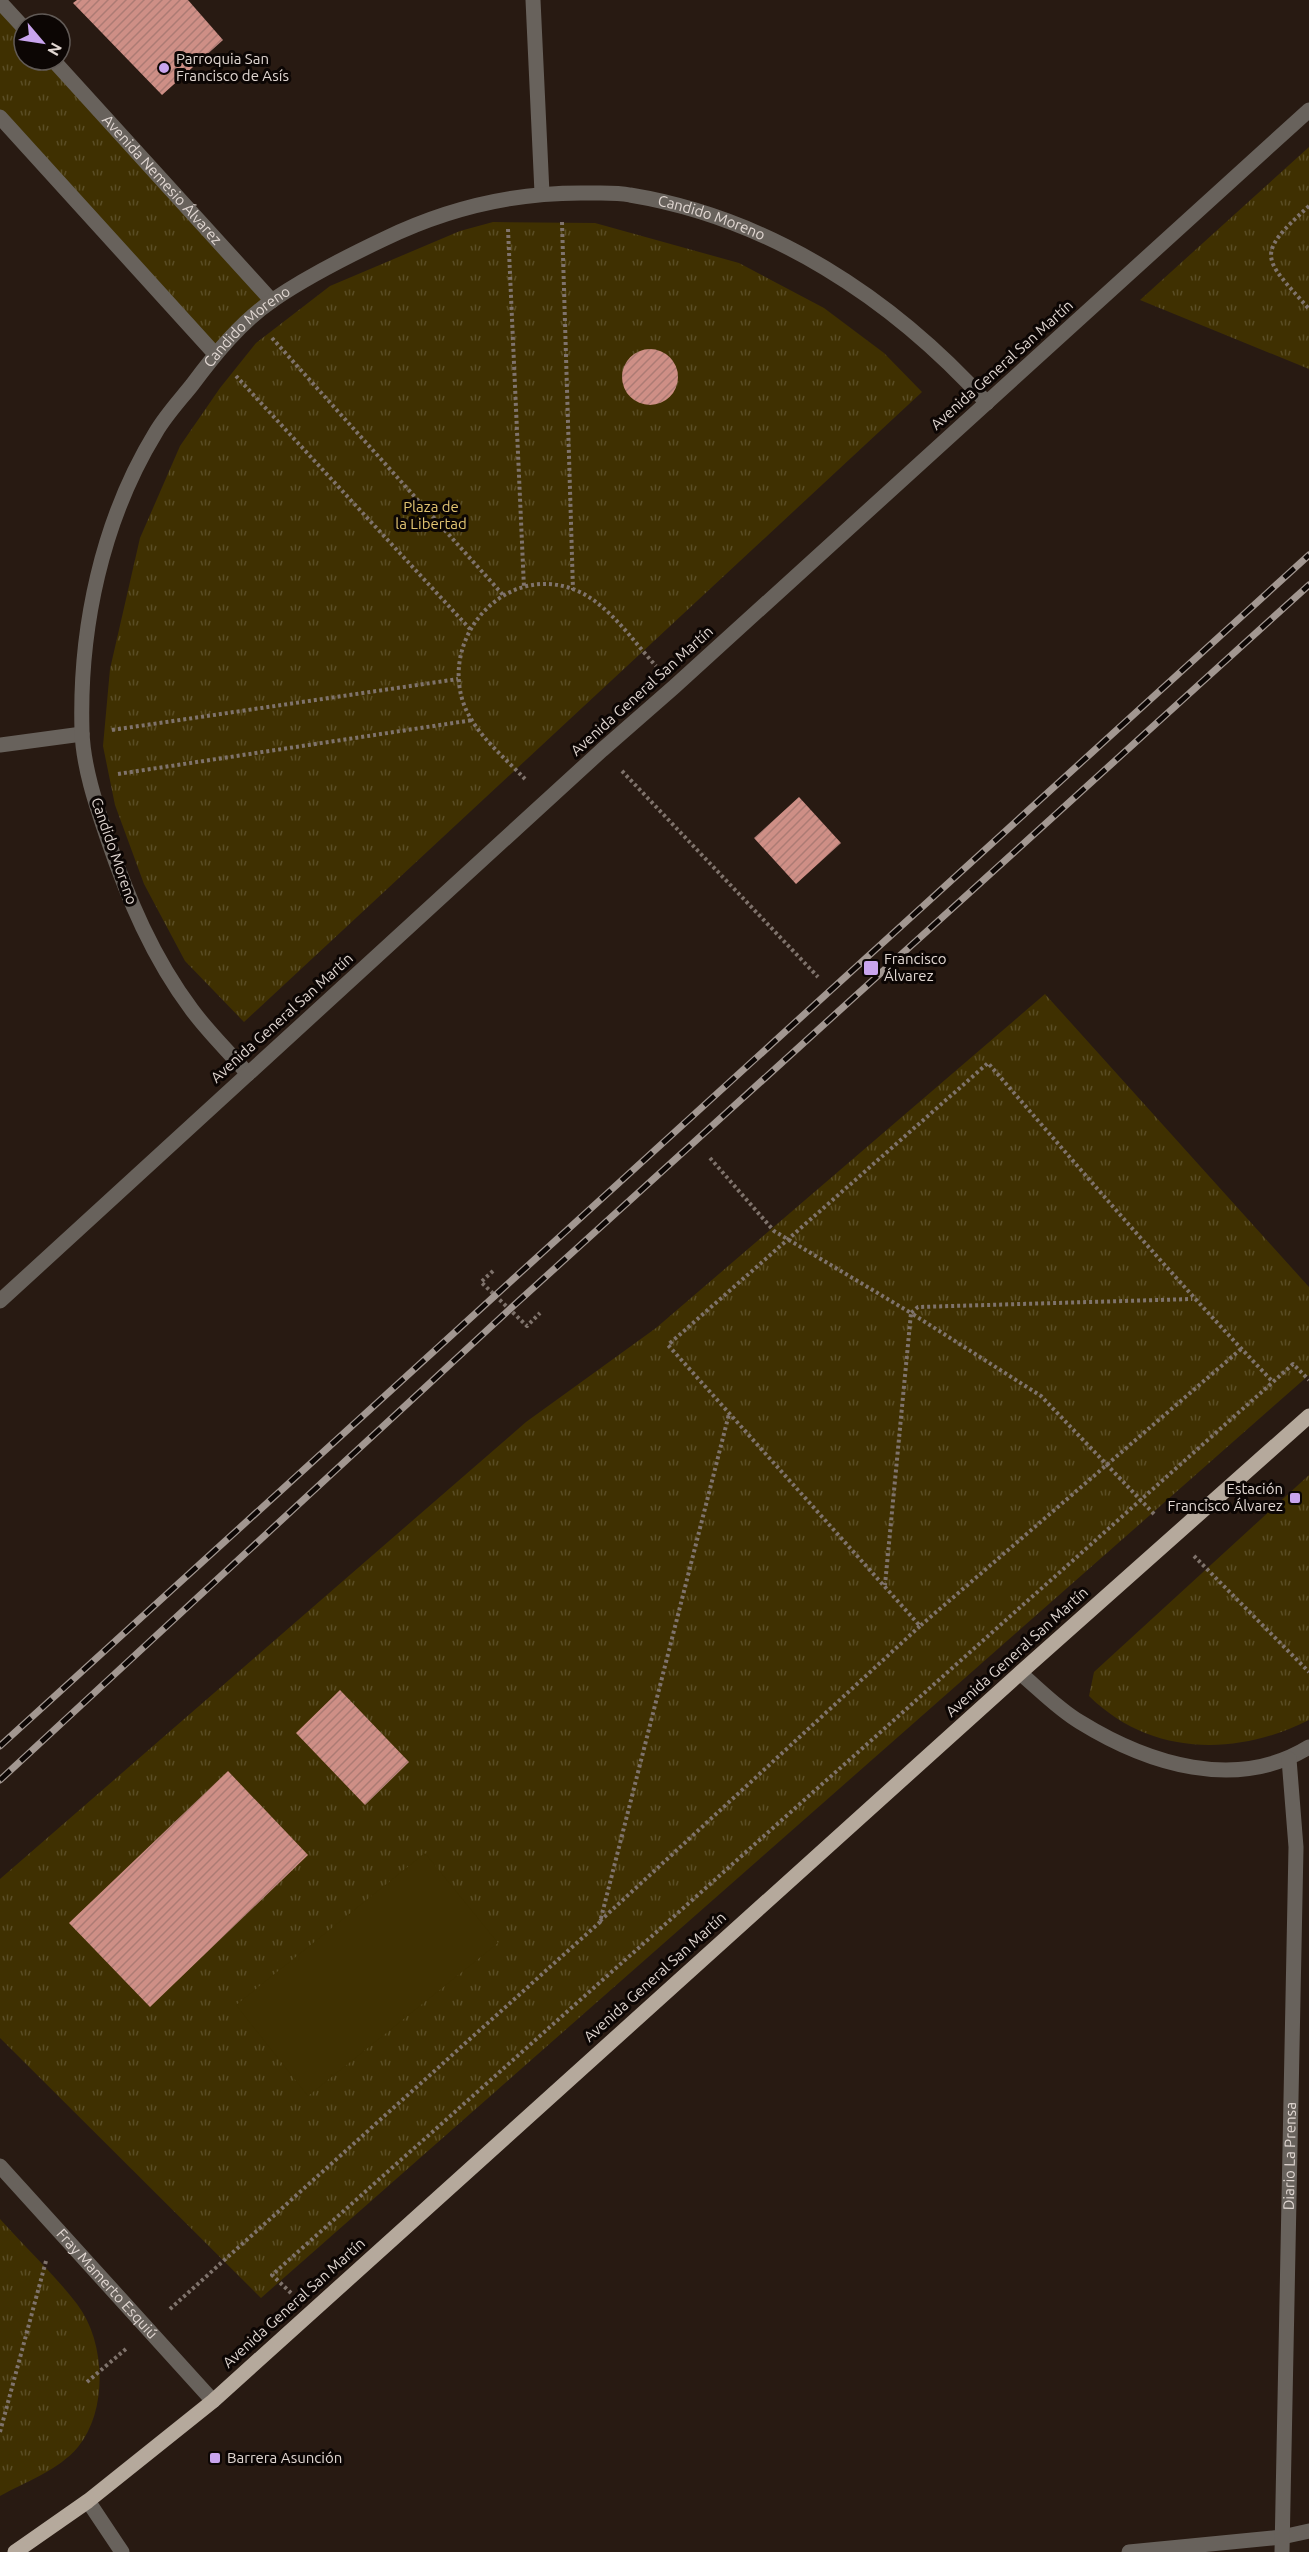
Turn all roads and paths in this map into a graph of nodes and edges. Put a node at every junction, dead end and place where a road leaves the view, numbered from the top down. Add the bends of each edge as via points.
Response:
1 (533, 0) edge
2 (0, 2) edge
3 (12, 15) edge
4 (64, 72) edge
5 (1309, 110) edge
6 (0, 117) edge
7 (542, 193) junction
8 (562, 193) junction
9 (507, 198) junction
10 (1309, 206) edge
11 (272, 301) junction
12 (1309, 309) edge
13 (252, 317) junction
14 (215, 354) junction
15 (987, 403) junction
16 (524, 588) junction
17 (573, 590) junction
18 (504, 596) junction
19 (470, 629) junction
20 (458, 679) junction
21 (674, 687) junction
22 (473, 720) junction
23 (82, 734) junction
24 (0, 745) edge
25 (602, 750) junction
26 (91, 778) junction
27 (547, 802) junction
28 (818, 977) dead end
29 (248, 1074) junction
30 (710, 1158) dead end
31 (788, 1239) junction
32 (493, 1271) dead end
33 (1193, 1299) junction
34 (0, 1301) edge
35 (540, 1313) dead end
36 (911, 1313) junction
37 (1241, 1348) junction
38 (1309, 1380) edge
39 (1273, 1382) junction
40 (729, 1413) junction
41 (1309, 1416) edge
42 (1106, 1463) junction
43 (1141, 1500) junction
44 (1175, 1536) junction
45 (885, 1586) junction
46 (920, 1626) junction
47 (1309, 1672) edge
48 (1020, 1673) junction
49 (1309, 1747) edge
50 (1289, 1759) junction
51 (600, 1922) junction
52 (0, 2166) edge
53 (55, 2226) junction
54 (312, 2311) junction
55 (148, 2329) junction
56 (87, 2382) dead end
57 (213, 2401) junction
58 (0, 2432) edge
59 (88, 2501) junction
60 (1309, 2531) edge
61 (1282, 2544) edge
62 (15, 2552) edge
63 (122, 2552) edge
64 (1129, 2552) edge

1 - 7 street
2 - 3 street
4 - 11 street, Avenida Nemesio Álvarez
5 - 15 street, Avenida General San Martín
6 - 14 street
7 - 8 street, Candido Moreno
7 - 9 street, Candido Moreno
8 - 15 street, Candido Moreno via 625,194 705,211 776,240 850,283 911,328
8 - 17 path
9 - 11 street, Candido Moreno via 409,227 334,263
9 - 16 path
10 - 12 path via 1272,243 1271,256 1275,270
11 - 13 street, Candido Moreno
13 - 14 street, Candido Moreno
13 - 18 path
14 - 19 path
14 - 23 street, Candido Moreno via 157,431 108,536 94,591
15 - 21 street, Avenida General San Martín
16 - 17 path via 553,585
16 - 18 path
17 - 21 path via 606,609
18 - 19 path
19 - 20 path via 462,645
20 - 22 path via 463,703
20 - 23 path
21 - 25 street, Avenida General San Martín
22 - 26 path
22 - 27 path
23 - 24 street
23 - 26 street, Candido Moreno
25 - 27 street, Avenida General San Martín
25 - 28 path
26 - 29 street, Candido Moreno via 122,882 150,945 193,1011
27 - 29 street, Avenida General San Martín
29 - 34 street, Avenida General San Martín
30 - 31 path via 774,1231
31 - 33 path via 988,1064
31 - 36 path
31 - 40 path via 668,1345
32 - 35 path via 481,1282 527,1326
33 - 36 path via 918,1307
33 - 37 path
36 - 42 path via 1041,1396
36 - 45 path
37 - 39 path
37 - 42 path
38 - 39 path via 1293,1364
39 - 43 path
40 - 45 path
40 - 51 path
41 - 44 main road, Avenida General San Martín
42 - 43 path
42 - 46 path
43 - 44 path
43 - 54 path via 272,2275
44 - 47 path
44 - 48 main road, Avenida General San Martín
45 - 46 path
46 - 51 path
48 - 50 street via 1078,1721 1138,1754 1186,1766 1239,1772
48 - 54 main road, Avenida General San Martín
49 - 50 street
50 - 61 street, Diario La Prensa via 1296,1847
51 - 55 path
52 - 53 street, Fray Mamerto Esquiú
53 - 55 street, Fray Mamerto Esquiú
53 - 58 path
54 - 57 main road, Avenida General San Martín
55 - 56 path
55 - 57 street, Fray Mamerto Esquiú
57 - 59 main road, Avenida General San Martín
59 - 62 main road, Avenida General San Martín
59 - 63 street
60 - 61 street
61 - 64 street

